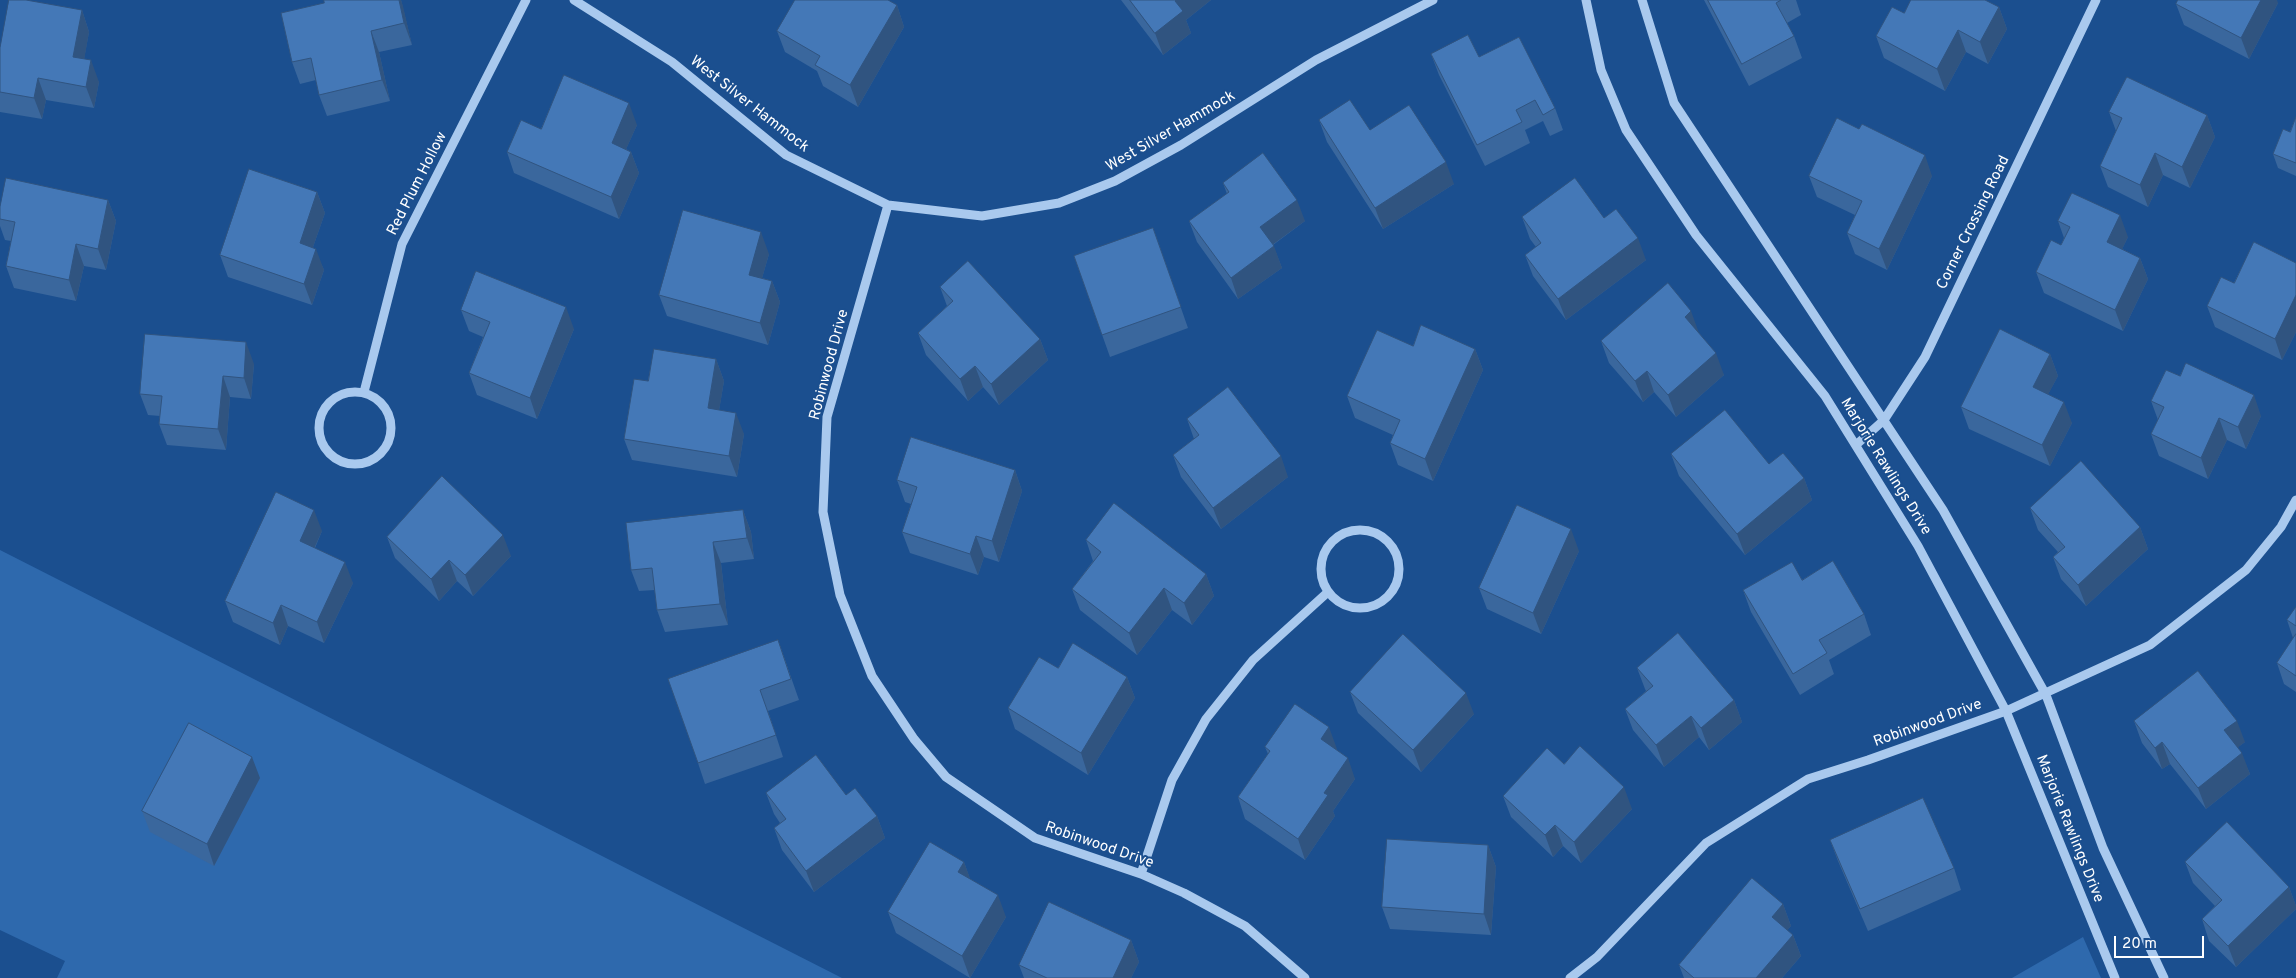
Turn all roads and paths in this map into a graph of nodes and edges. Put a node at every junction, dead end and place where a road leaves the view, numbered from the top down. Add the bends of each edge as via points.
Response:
1 (526, 0) edge
2 (574, 0) edge
3 (1433, 0) edge
4 (1586, 0) edge
5 (1642, 0) edge
6 (2096, 0) edge
7 (888, 205) junction
8 (364, 392) junction
9 (1884, 420) junction
10 (1857, 444) junction
11 (2296, 500) edge
12 (1328, 592) junction
13 (2046, 694) junction
14 (2006, 711) junction
15 (1141, 874) junction
16 (1305, 978) edge
17 (1570, 978) edge
18 (2116, 978) edge
19 (2164, 978) edge

1 - 8 street, Red Plum Hollow via 402,244
2 - 7 street, West Silver Hammock via 672,62 786,154
3 - 7 street, West Silver Hammock via 1316,60 1181,145 1115,181 1059,203 982,216
4 - 10 street, Marjorie Rawlings Drive via 1601,70 1626,130 1696,235 1825,396
5 - 9 street, Marjorie Rawlings Drive via 1674,103
6 - 9 street, Corner Crossing Road via 1925,356
7 - 15 street, Robinwood Drive via 828,417 823,512 840,596 872,676 914,739 946,777 1035,838
8 - 8 street via 380,402 389,415 392,430 385,448 376,458 366,463 340,461 327,452 321,442 318,428 321,414 334,398 344,393
9 - 10 street, Corner Crossing Road
9 - 13 street, Marjorie Rawlings Drive via 1943,510
10 - 14 street, Marjorie Rawlings Drive via 1918,546
11 - 13 street, Robinwood Drive via 2282,527 2246,570 2150,645
12 - 12 street via 1338,602 1353,608 1365,608 1383,600 1392,592 1398,574 1397,558 1390,544 1377,534 1357,530 1333,541 1325,551 1320,570
12 - 15 street via 1253,660 1206,719 1172,780
13 - 14 street, Robinwood Drive
13 - 19 street, Marjorie Rawlings Drive via 2103,848
14 - 17 street, Robinwood Drive via 1808,778 1757,808 1706,842 1597,957
14 - 18 street, Marjorie Rawlings Drive
15 - 16 street, Robinwood Drive via 1244,926

